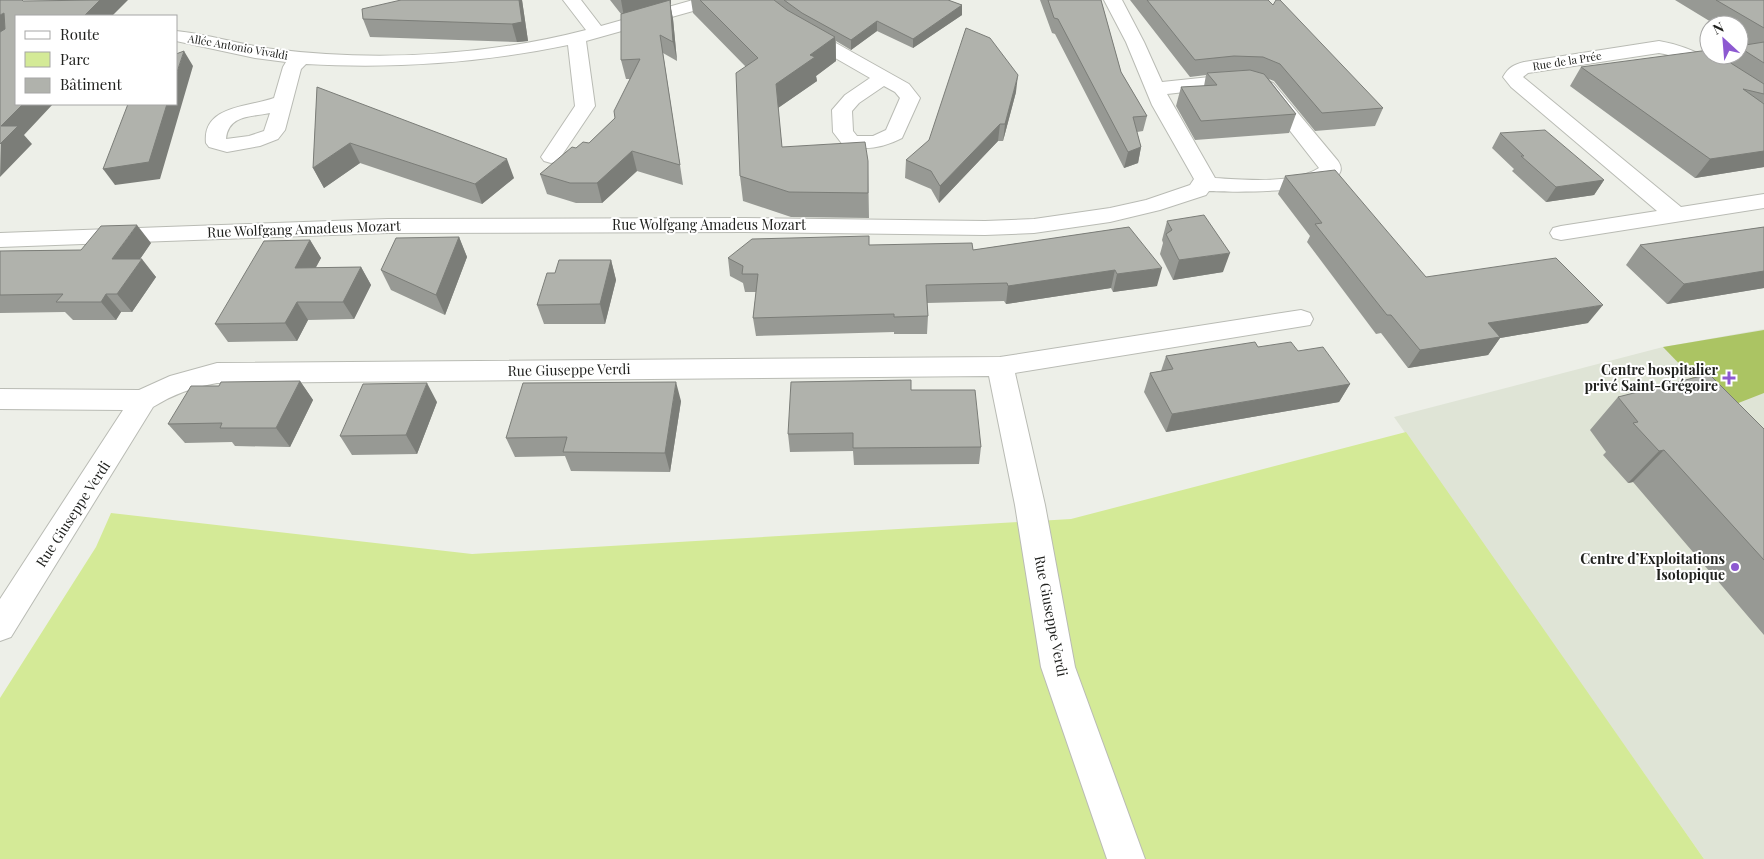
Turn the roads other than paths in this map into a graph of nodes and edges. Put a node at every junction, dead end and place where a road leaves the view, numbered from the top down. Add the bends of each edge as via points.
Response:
1 (572, 0) edge
2 (712, 0) edge
3 (757, 0) edge
4 (1113, 0) edge
5 (597, 33) junction
6 (178, 36) edge
7 (576, 38) junction
8 (301, 58) junction
9 (883, 78) dead end
10 (1155, 89) junction
11 (283, 101) dead end
12 (1764, 102) edge
13 (551, 157) dead end
14 (1204, 184) junction
15 (1764, 201) edge
16 (1676, 215) junction
17 (1561, 233) dead end
18 (0, 240) edge
19 (1301, 319) dead end
20 (1000, 366) junction
21 (0, 399) edge
22 (144, 400) junction
23 (0, 626) edge
24 (1126, 859) edge

1 - 5 street
2 - 5 street, Allée Antonio Vivaldi
3 - 9 street via 796,28
4 - 10 street
5 - 7 street, Allée Antonio Vivaldi
6 - 8 street, Allée Antonio Vivaldi
7 - 8 street, Allée Antonio Vivaldi via 459,57 396,62
7 - 13 street via 585,106
8 - 11 street via 292,67
10 - 14 street
10 - 14 street via 1244,80 1260,84 1266,87 1330,166 1330,171 1317,179 1247,187
12 - 16 street, Rue de la Prée via 1690,55 1670,48 1516,71 1513,77 1518,83
14 - 18 street, Rue Wolfgang Amadeus Mozart via 1198,190 1152,205 1034,226 388,226
15 - 16 street
16 - 17 street
19 - 20 street, Rue Giuseppe Verdi
20 - 22 street, Rue Giuseppe Verdi via 217,373 166,386
20 - 24 street, Rue Giuseppe Verdi via 1030,505 1058,668
21 - 22 street
22 - 23 street, Rue Giuseppe Verdi

